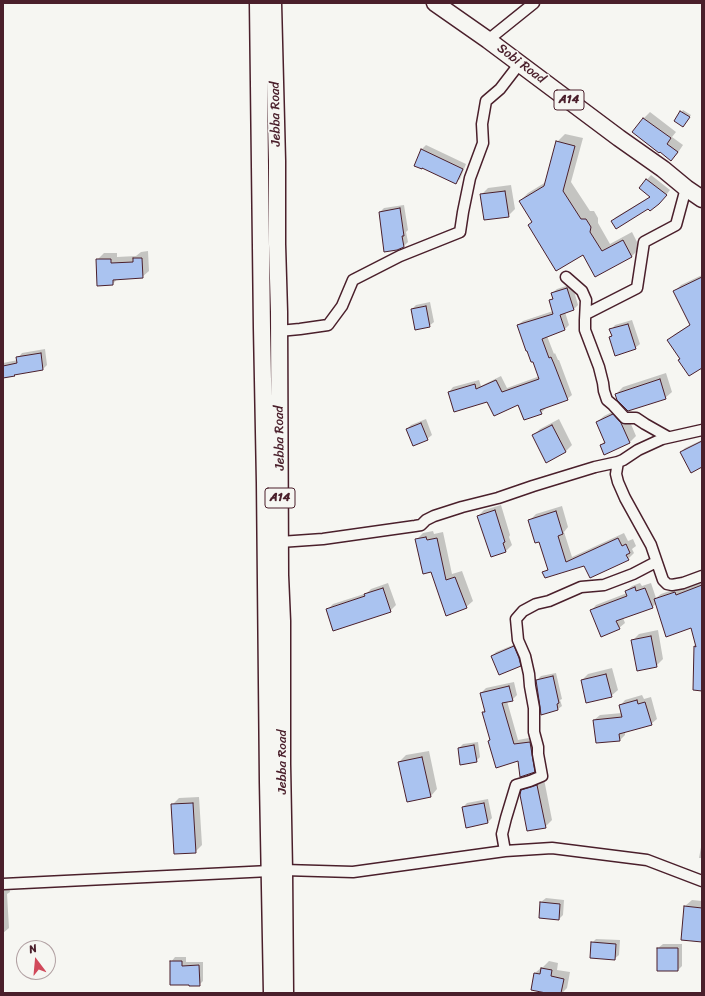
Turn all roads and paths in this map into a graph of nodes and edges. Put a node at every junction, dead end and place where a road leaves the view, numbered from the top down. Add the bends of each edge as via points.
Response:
1 (258, 3) edge
2 (273, 3) edge
3 (435, 3) edge
4 (534, 3) edge
5 (488, 40) junction
6 (520, 63) junction
7 (686, 188) junction
8 (702, 199) edge
9 (566, 278) dead end
10 (586, 314) junction
11 (279, 331) junction
12 (702, 430) edge
13 (668, 436) junction
14 (618, 462) junction
15 (280, 542) junction
16 (656, 562) junction
17 (702, 576) edge
18 (504, 851) junction
19 (277, 871) junction
20 (702, 881) edge
21 (3, 884) edge
22 (272, 993) edge
23 (285, 993) edge

1 - 19 highway, A14 via 268,782
2 - 11 highway, Jebba Road / A14
3 - 5 highway, Sobi Road / A14
4 - 5 street
5 - 6 highway, Sobi Road / A14
6 - 7 highway, Sobi Road / A14
6 - 11 street via 500,89 486,101 482,124 483,143 470,178 460,232 400,256 353,280 342,306 328,325
7 - 8 highway, Sobi Road / A14
7 - 10 street via 676,225 644,242 637,288
9 - 10 street via 582,291 586,300
10 - 13 street via 585,330 599,367 607,400 625,418 636,418
11 - 15 highway, Jebba Road / A14
12 - 13 street
13 - 14 street via 646,445
14 - 15 street via 462,507 434,516 421,525 323,539
14 - 16 street via 618,482 651,545
15 - 19 highway, Jebba Road / A14 via 283,707
16 - 17 street via 667,584 683,583
16 - 18 street via 604,585 581,587 536,604 523,611 516,619 518,640 529,674 534,708 534,732 542,776 516,785 502,834
18 - 19 street via 353,872
18 - 20 street via 552,848 647,860
19 - 21 street
19 - 22 highway, A14
19 - 23 highway, Jebba Road / A14

